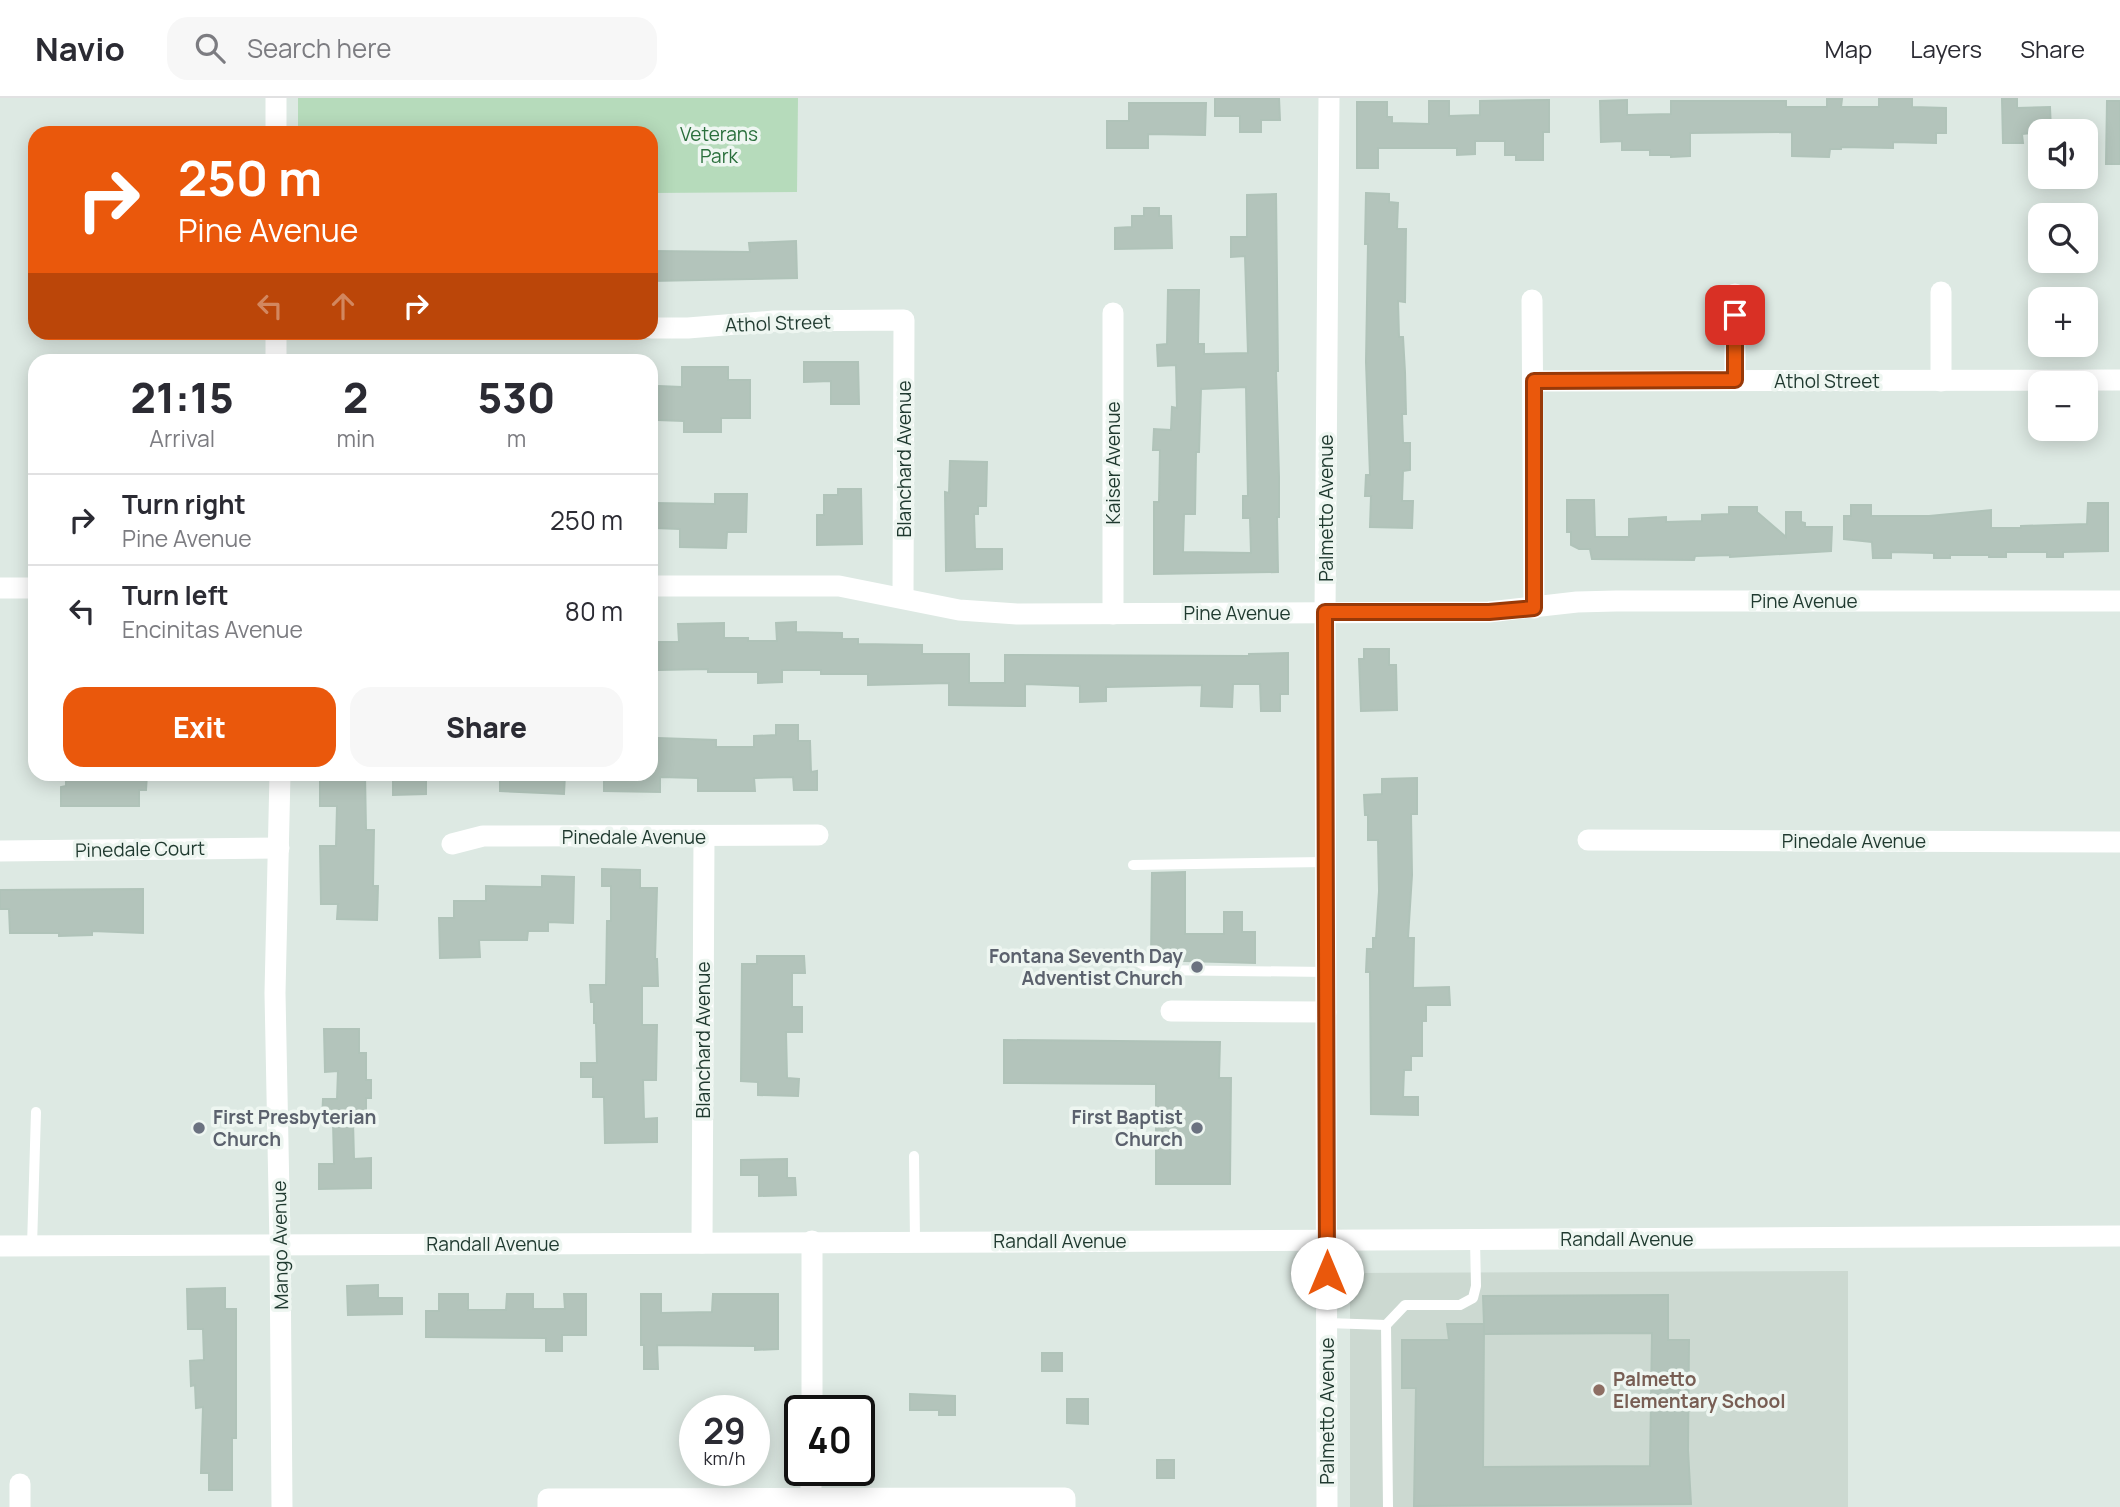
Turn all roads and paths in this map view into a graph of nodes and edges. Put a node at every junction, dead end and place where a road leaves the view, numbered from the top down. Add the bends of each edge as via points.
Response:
1 (276, 98) edge
2 (1329, 98) edge
3 (276, 126) edge
4 (1941, 292) dead end
5 (1735, 293) dead end
6 (1532, 300) dead end
7 (1112, 313) dead end
8 (904, 320) joint
9 (658, 328) edge
10 (1735, 380) junction
11 (2120, 380) edge
12 (1534, 381) junction
13 (1941, 382) junction
14 (658, 586) edge
15 (0, 588) edge
16 (28, 588) edge
17 (902, 597) junction
18 (2120, 601) edge
19 (1534, 608) junction
20 (1325, 612) junction
21 (1114, 614) junction
22 (279, 781) edge
23 (818, 835) dead end
24 (704, 837) junction
25 (1588, 840) dead end
26 (2120, 842) edge
27 (452, 844) dead end
28 (279, 848) junction
29 (0, 851) edge
30 (1325, 862) junction
31 (1133, 865) dead end
32 (1133, 959) dead end
33 (1326, 972) junction
34 (1171, 1011) dead end
35 (1326, 1012) junction
36 (36, 1112) dead end
37 (914, 1156) dead end
38 (2120, 1236) edge
39 (1475, 1240) junction
40 (812, 1241) junction
41 (915, 1241) junction
42 (1327, 1241) junction
43 (702, 1244) junction
44 (280, 1245) junction
45 (0, 1246) edge
46 (32, 1246) junction
47 (1327, 1323) junction
48 (1386, 1325) junction
49 (812, 1395) edge
50 (20, 1484) dead end
51 (1065, 1502) edge
52 (548, 1503) edge
53 (811, 1503) edge
54 (20, 1507) edge
55 (282, 1507) edge
56 (1327, 1507) edge
57 (1388, 1507) edge

1 - 3 street
2 - 20 street, Palmetto Avenue
4 - 13 street
5 - 10 street
6 - 12 street
7 - 21 street, Kaiser Avenue
8 - 9 street, Athol Street
8 - 17 street, Blanchard Avenue
10 - 12 street, Athol Street
10 - 13 street, Athol Street
11 - 13 street, Athol Street
12 - 19 street
14 - 17 street, Pine Avenue via 839,586
15 - 16 street
17 - 21 street, Pine Avenue via 988,613
18 - 19 street, Pine Avenue via 1616,601
19 - 20 street, Pine Avenue
20 - 21 street, Pine Avenue
20 - 30 street, Palmetto Avenue
22 - 28 street, Mango Avenue
23 - 24 street, Pinedale Avenue
24 - 27 street, Pinedale Avenue via 483,836
24 - 43 street, Blanchard Avenue
25 - 26 street, Pinedale Avenue
28 - 29 street, Pinedale Court
28 - 44 street, Mango Avenue via 275,993
30 - 31 lane
30 - 33 street, Palmetto Avenue
32 - 33 lane via 1152,970
33 - 35 street, Palmetto Avenue
34 - 35 street
35 - 42 street, Palmetto Avenue
36 - 46 lane
37 - 41 lane
38 - 39 street, Randall Avenue
39 - 42 street, Randall Avenue
39 - 48 lane via 1473,1298 1460,1305 1405,1305
40 - 41 street, Randall Avenue
40 - 43 street, Randall Avenue
40 - 49 street
41 - 42 street, Randall Avenue
42 - 47 street, Palmetto Avenue
43 - 44 street, Randall Avenue
44 - 46 street, Randall Avenue
44 - 55 street, Mango Avenue
45 - 46 street, Randall Avenue
47 - 48 lane
47 - 56 street, Palmetto Avenue
48 - 57 lane
50 - 54 street
51 - 53 street
52 - 53 street

